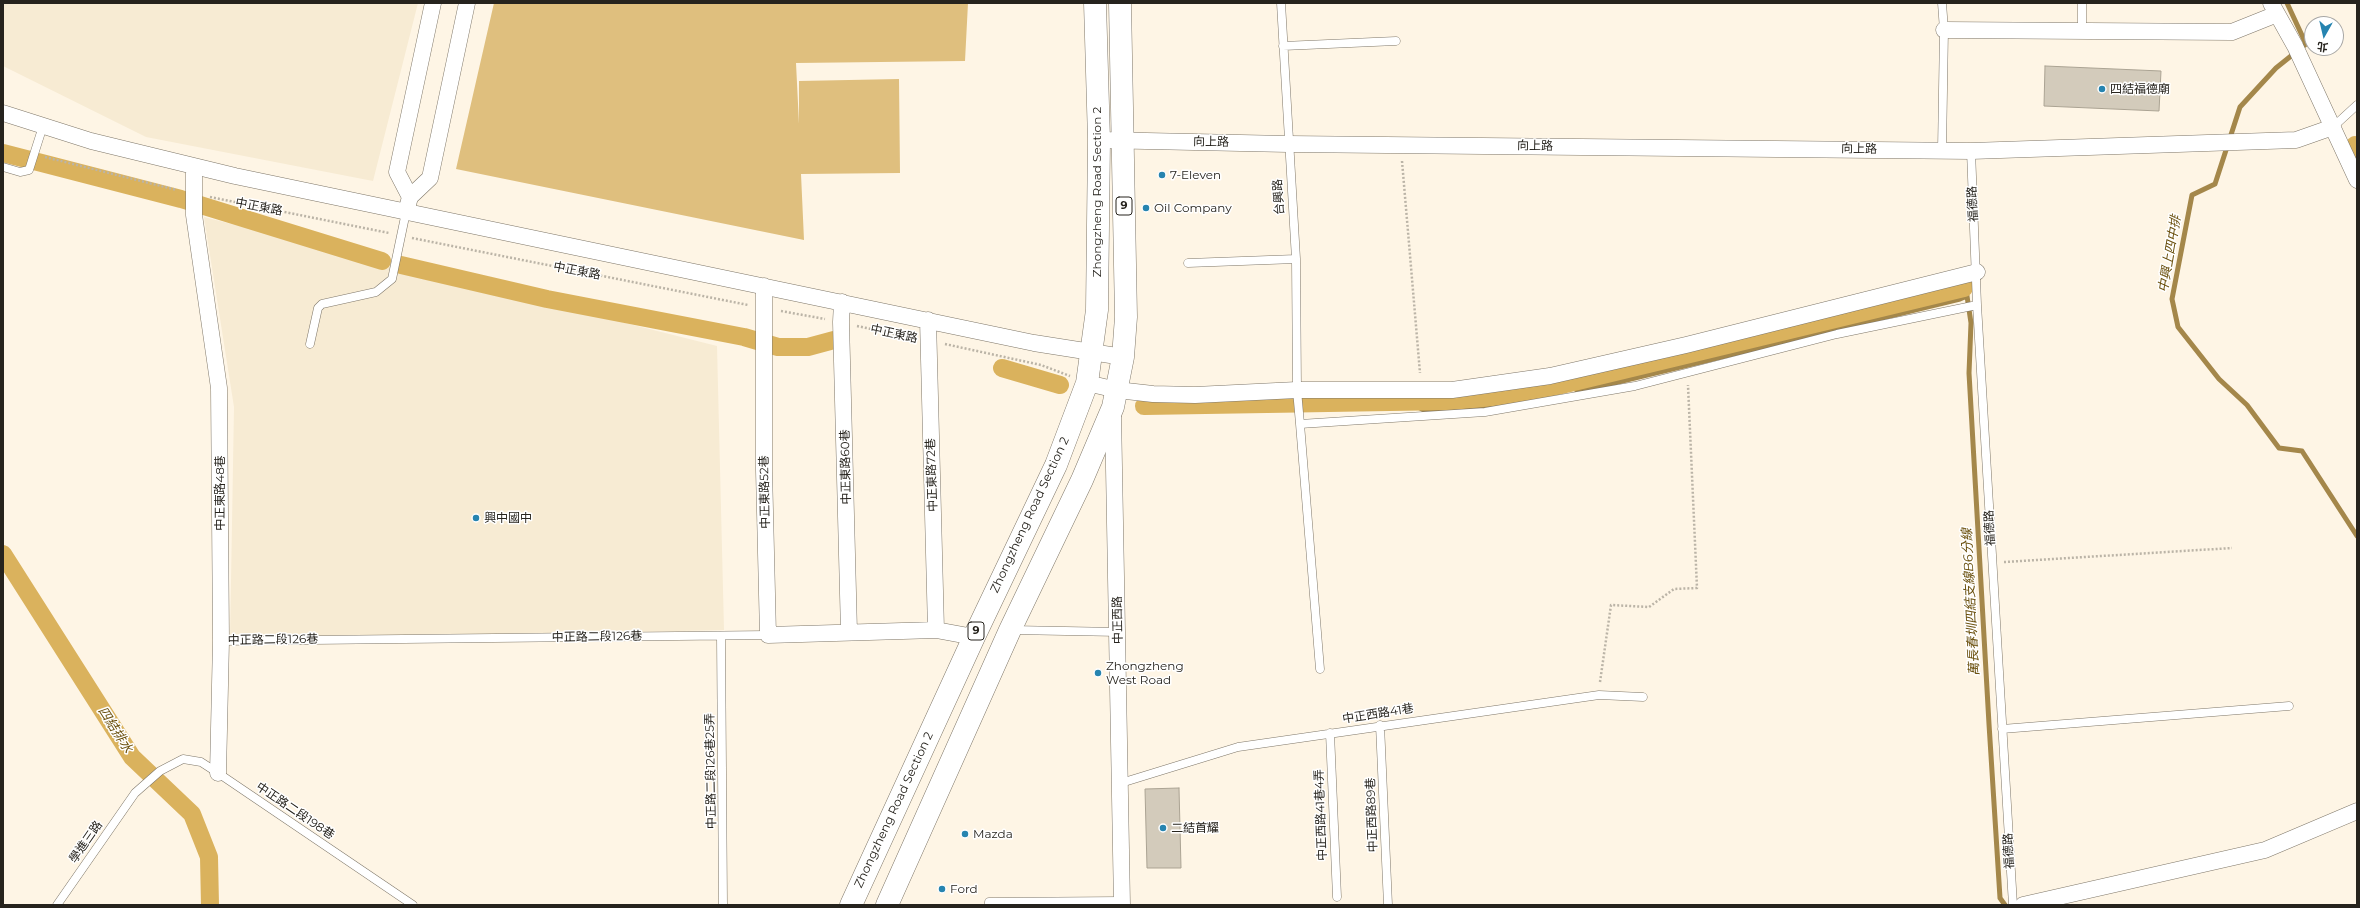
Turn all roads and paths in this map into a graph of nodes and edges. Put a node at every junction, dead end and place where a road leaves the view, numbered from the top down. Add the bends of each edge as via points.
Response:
1 (433, 3) edge
2 (467, 3) edge
3 (1095, 3) edge
4 (1120, 3) edge
5 (1281, 3) edge
6 (1942, 3) edge
7 (2082, 3) edge
8 (2274, 8) edge
9 (1944, 30) junction
10 (2082, 31) junction
11 (1396, 41) dead end
12 (1283, 46) junction
13 (2357, 105) edge
14 (3, 113) edge
15 (43, 126) junction
16 (2333, 127) junction
17 (1099, 140) junction
18 (1122, 140) junction
19 (1288, 144) junction
20 (1401, 144) junction
21 (1942, 150) junction
22 (1971, 151) junction
23 (34, 156) junction
24 (3, 167) edge
25 (194, 167) junction
26 (2357, 180) edge
27 (193, 196) junction
28 (408, 204) junction
29 (400, 236) junction
30 (1296, 259) junction
31 (1188, 263) dead end
32 (1977, 272) junction
33 (764, 286) junction
34 (842, 302) junction
35 (1977, 305) junction
36 (763, 307) junction
37 (928, 320) junction
38 (841, 322) junction
39 (928, 341) junction
40 (310, 344) dead end
41 (1092, 354) junction
42 (1123, 357) junction
43 (1688, 374) junction
44 (1087, 383) junction
45 (1297, 390) junction
46 (1421, 390) junction
47 (1115, 399) junction
48 (1300, 424) junction
49 (2232, 548) dead end
50 (1992, 562) junction
51 (936, 630) junction
52 (1010, 630) junction
53 (849, 632) junction
54 (1119, 632) junction
55 (768, 635) junction
56 (721, 636) junction
57 (974, 637) junction
58 (220, 641) junction
59 (1320, 669) dead end
60 (1599, 695) junction
61 (1643, 697) dead end
62 (2288, 706) dead end
63 (1380, 725) junction
64 (2002, 729) junction
65 (1330, 733) junction
66 (160, 770) joint
67 (218, 773) junction
68 (1121, 783) junction
69 (2357, 811) edge
70 (1337, 897) dead end
71 (1122, 903) edge
72 (57, 905) edge
73 (413, 905) edge
74 (723, 905) edge
75 (851, 905) edge
76 (887, 905) edge
77 (989, 905) edge
78 (1388, 905) edge
79 (2012, 905) edge
80 (2023, 905) edge

1 - 28 street via 397,172
2 - 28 street via 430,178
3 - 17 main road, Zhongzheng Road Section 2 / 9
4 - 18 main road, Zhongzheng Road Section 2 / 9
5 - 12 lane, 台興路
6 - 9 lane
7 - 10 lane
8 - 10 street via 2232,32
8 - 16 street
9 - 10 street
9 - 21 lane
11 - 12 lane
12 - 19 lane, 台興路
13 - 16 lane
14 - 15 street, 中正東路
15 - 23 lane
15 - 25 street, 中正東路
16 - 22 street, 向上路 via 2296,140
16 - 26 street
17 - 18 street, 向上路
17 - 41 main road, Zhongzheng Road Section 2 / 9 via 1097,310
18 - 19 street, 向上路
18 - 42 main road, Zhongzheng Road Section 2 / 9 via 1126,317
19 - 20 street, 向上路
19 - 30 lane, 台興路
20 - 21 street, 向上路
20 - 46 path
21 - 22 street, 向上路
22 - 32 lane, 福德路
23 - 24 lane via 29,170 20,172
23 - 27 path, 中正東路
25 - 27 street, 中正東路48巷
25 - 28 street, 中正東路
27 - 29 path, 中正東路
27 - 58 street, 中正東路48巷 via 219,388
28 - 29 lane
28 - 33 street, 中正東路
29 - 36 path, 中正東路
29 - 40 lane via 392,280 376,292 322,304 318,308
30 - 31 lane
30 - 45 lane, 台興路
32 - 35 lane, 福德路
32 - 46 street via 1686,345 1550,376 1452,390
33 - 34 street, 中正東路
33 - 36 street, 中正東路52巷
34 - 37 street, 中正東路
34 - 38 street, 中正東路60巷
35 - 43 lane via 1837,334
35 - 50 lane, 福德路
36 - 38 path, 中正東路
36 - 55 street, 中正東路52巷
37 - 39 street, 中正東路72巷
37 - 41 street, 中正東路
38 - 39 path, 中正東路
38 - 53 street, 中正東路60巷
39 - 44 path, 中正東路 via 1041,365
39 - 51 street, 中正東路72巷
41 - 42 street, 中正東路
41 - 44 main road, Zhongzheng Road Section 2 / 9
42 - 47 main road, Zhongzheng Road Section 2 / 9
43 - 48 lane via 1635,386 1485,412
43 - 60 path via 1697,588 1674,589 1649,608 1611,605
44 - 47 street
44 - 57 main road, Zhongzheng Road Section 2 / 9 via 1056,465
45 - 46 street
45 - 47 street
45 - 48 lane, 台興路
47 - 52 main road, Zhongzheng Road Section 2 / 9 via 1082,480
47 - 54 street, 中正西路
48 - 59 lane, 台興路
49 - 50 path
50 - 64 lane, 福德路
51 - 53 street, 中正路二段126巷
51 - 57 street, 中正路二段126巷
52 - 54 lane
52 - 76 main road, Zhongzheng Road Section 2 / 9
53 - 55 street, 中正路二段126巷
54 - 68 street, 中正西路
55 - 56 lane, 中正路二段126巷
56 - 58 lane, 中正路二段126巷
56 - 74 lane, 中正路二段126巷25弄
57 - 75 main road, Zhongzheng Road Section 2 / 9
58 - 67 street, 中正東路48巷
60 - 61 lane, 中正西路41巷
60 - 63 lane, 中正西路41巷
62 - 64 lane
63 - 65 lane, 中正西路41巷
63 - 78 lane, 中正西路89巷
64 - 79 lane, 福德路
65 - 68 lane, 中正西路41巷 via 1238,747
65 - 70 lane, 中正西路41巷4弄
66 - 67 lane, 中正路二段198巷 via 183,759 201,762
66 - 72 lane, 學進三路 via 135,793
67 - 73 lane, 中正路二段198巷
68 - 71 street, 中正西路
69 - 80 street via 2265,850
71 - 77 lane via 989,902

